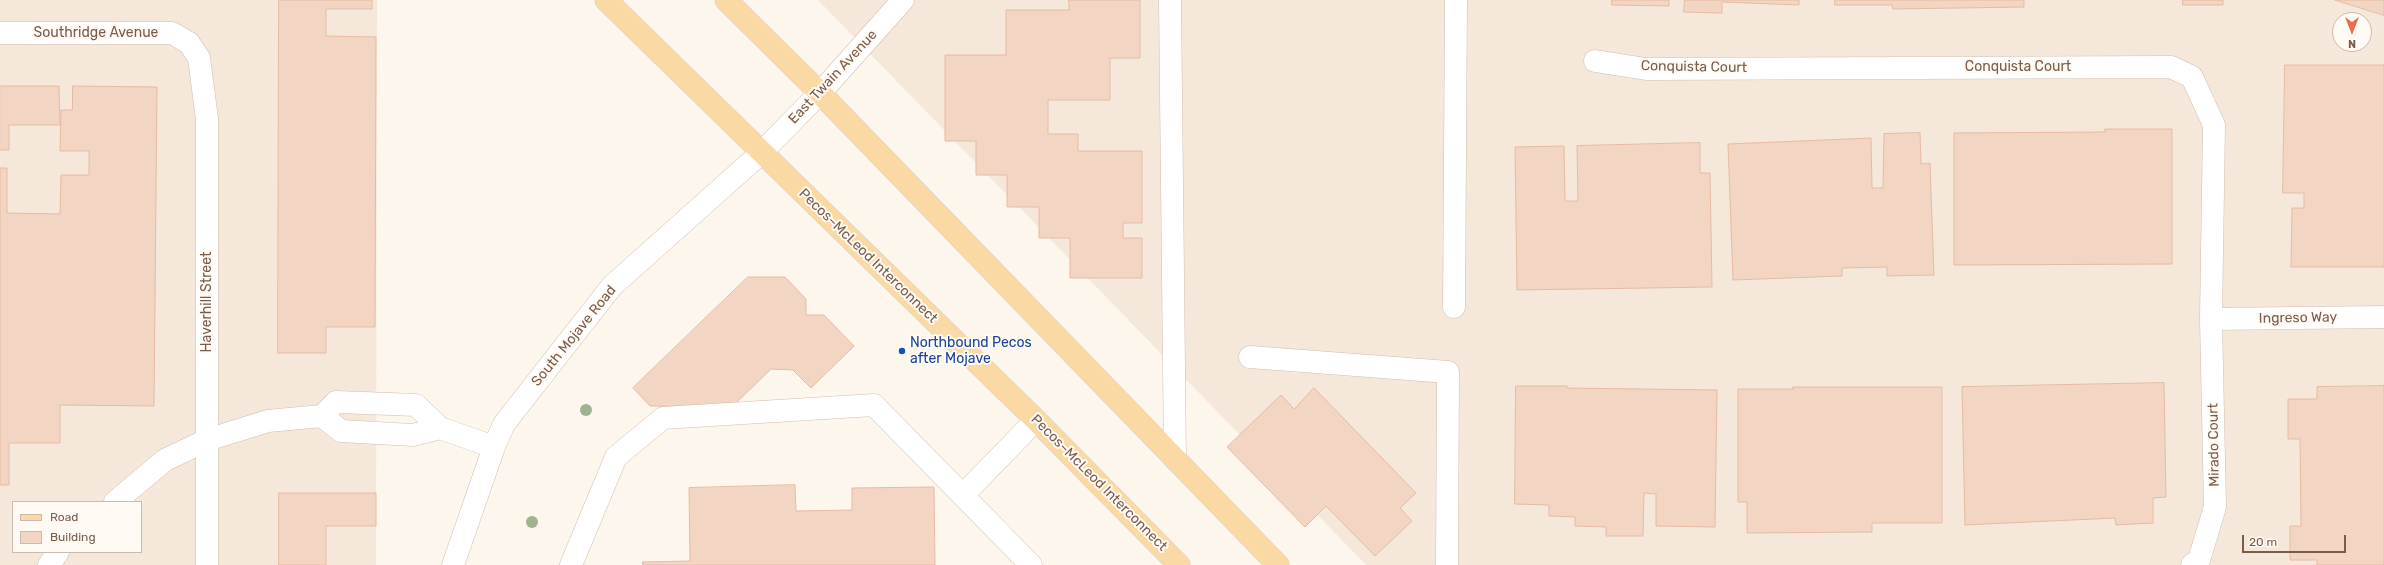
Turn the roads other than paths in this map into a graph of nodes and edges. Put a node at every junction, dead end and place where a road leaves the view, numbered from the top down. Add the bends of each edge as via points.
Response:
1 (606, 0) edge
2 (726, 0) edge
3 (903, 0) edge
4 (1170, 0) edge
5 (1456, 0) edge
6 (0, 33) edge
7 (189, 43) joint
8 (1596, 60) dead end
9 (820, 93) junction
10 (761, 153) junction
11 (1454, 307) dead end
12 (2384, 317) edge
13 (2211, 319) junction
14 (1250, 357) dead end
15 (322, 416) junction
16 (1036, 420) junction
17 (440, 428) junction
18 (207, 440) junction
19 (494, 447) junction
20 (1175, 459) junction
21 (963, 495) junction
22 (116, 501) edge
23 (57, 553) edge
24 (49, 565) edge
25 (208, 565) edge
26 (453, 565) edge
27 (571, 565) edge
28 (1031, 565) edge
29 (1179, 565) edge
30 (1278, 565) edge
31 (1447, 565) edge
32 (2192, 565) edge

1 - 10 main road, Pecos–McLeod Interconnect
2 - 9 main road
3 - 9 street, East Twain Avenue
4 - 20 street
5 - 11 street
6 - 7 street, Southridge Avenue via 172,33
7 - 18 street, Haverhill Street via 199,58 207,119
8 - 13 street, Conquista Court via 1646,69 2171,67 2192,77 2214,125
9 - 10 street, East Twain Avenue
9 - 20 main road
10 - 16 main road, Pecos–McLeod Interconnect
10 - 19 street, South Mojave Road via 612,286 504,424
12 - 13 street, Ingreso Way
13 - 32 street, Mirado Court via 2215,507 2199,560
14 - 31 street via 1448,372
15 - 17 street via 341,431 413,435
15 - 17 street via 336,402 416,405
15 - 18 street via 268,421
16 - 21 street
16 - 29 main road, Pecos–McLeod Interconnect
17 - 19 street
18 - 22 street via 165,460
18 - 25 street, Haverhill Street
19 - 26 street, South Mojave Road
20 - 30 main road
21 - 27 street via 874,405 663,418 616,456
21 - 28 street
23 - 24 street

